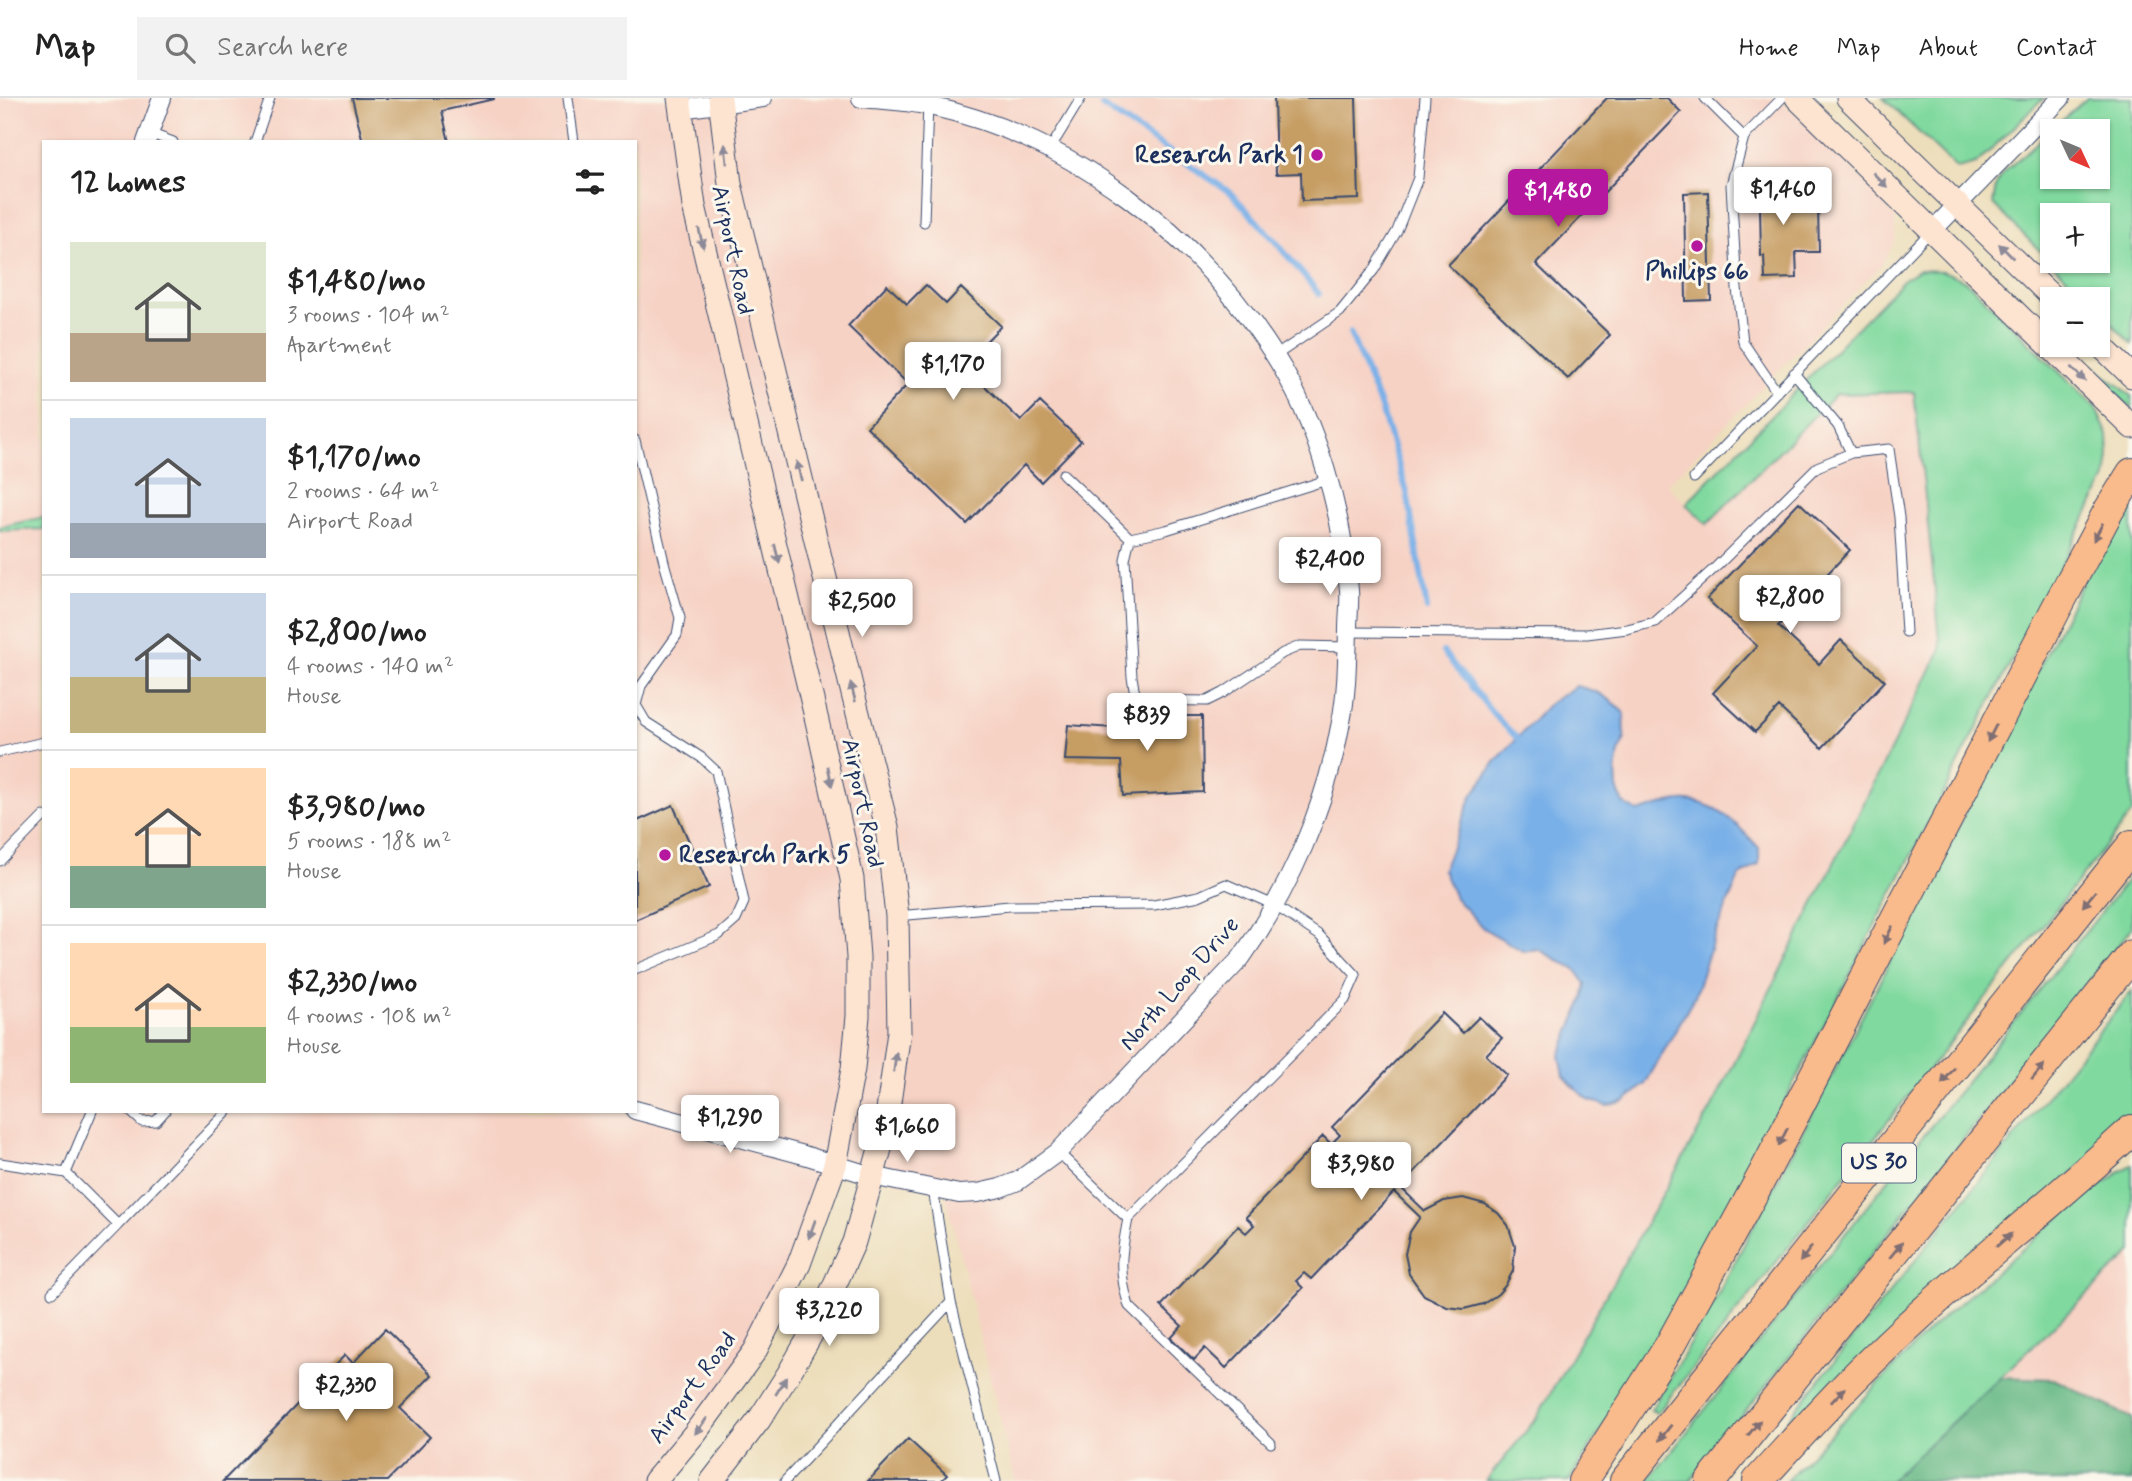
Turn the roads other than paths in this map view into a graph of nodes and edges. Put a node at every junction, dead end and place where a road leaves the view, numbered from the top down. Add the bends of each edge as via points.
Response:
1 (162, 98) edge
2 (270, 98) edge
3 (568, 98) edge
4 (763, 98) edge
5 (861, 98) edge
6 (1081, 98) edge
7 (1424, 98) edge
8 (1705, 98) edge
9 (1782, 98) edge
10 (1797, 98) edge
11 (1848, 98) edge
12 (2061, 98) edge
13 (720, 100) edge
14 (928, 102) edge
15 (680, 103) edge
16 (147, 137) edge
17 (1744, 137) junction
18 (256, 140) edge
19 (574, 140) edge
20 (1050, 149) junction
21 (1958, 204) junction
22 (924, 222) dead end
23 (1931, 231) junction
24 (2042, 287) edge
25 (2110, 355) edge
26 (1275, 356) junction
27 (1794, 373) junction
28 (2132, 376) edge
29 (1777, 391) junction
30 (2132, 427) edge
31 (637, 448) edge
32 (1851, 453) junction
33 (2132, 472) edge
34 (1063, 474) dead end
35 (1694, 478) dead end
36 (1327, 480) junction
37 (1130, 537) junction
38 (1906, 632) dead end
39 (1348, 640) junction
40 (637, 701) edge
41 (637, 707) edge
42 (42, 742) edge
43 (0, 752) edge
44 (42, 818) edge
45 (2132, 845) edge
46 (0, 861) edge
47 (1274, 905) junction
48 (897, 916) junction
49 (2132, 955) edge
50 (637, 969) edge
51 (637, 1111) edge
52 (91, 1113) edge
53 (132, 1113) edge
54 (163, 1113) edge
55 (226, 1113) edge
56 (2132, 1130) edge
57 (2132, 1139) edge
58 (1059, 1152) junction
59 (0, 1163) edge
60 (835, 1165) junction
61 (66, 1173) junction
62 (2083, 1175) junction
63 (873, 1176) junction
64 (933, 1189) junction
65 (1128, 1219) junction
66 (118, 1225) junction
67 (52, 1293) dead end
68 (951, 1302) junction
69 (1271, 1443) dead end
70 (655, 1481) edge
71 (712, 1481) edge
72 (785, 1481) edge
73 (996, 1481) edge
74 (1583, 1481) edge
75 (1625, 1481) edge
76 (1711, 1481) edge
77 (1758, 1481) edge

1 - 16 street
2 - 18 lane
3 - 19 lane
4 - 13 street
5 - 14 street, North Loop Drive
6 - 20 lane
7 - 26 lane via 1418,178 1397,231 1374,270 1340,312
8 - 17 lane
9 - 17 lane
10 -> 23 main road
11 - 21 main road
12 - 21 street
13 - 15 street
48 -> 13 main road, Airport Road via 887,827 733,197
14 - 20 street, North Loop Drive
14 - 22 lane
15 -> 60 main road, Airport Road via 694,206 852,879 859,957 858,1016
17 - 29 lane via 1731,185 1743,342
20 - 26 street, North Loop Drive via 1131,200 1179,240 1216,277
21 - 23 street
24 -> 21 main road
23 - 27 lane
23 -> 30 main road
25 - 28 main road
26 - 36 street, North Loop Drive via 1298,398
27 - 29 lane
27 - 32 lane via 1827,410
29 - 35 lane
31 - 40 lane via 680,618 677,635 641,686
32 - 38 lane via 1889,449 1899,517
32 - 39 lane via 1818,467 1655,622 1587,634
33 -> 74 highway via 1670,1345
34 - 37 lane
36 - 37 lane
36 - 39 street, North Loop Drive via 1346,565
37 - 39 lane via 1125,559 1136,700 1207,701 1283,653 1300,646
39 - 47 street, North Loop Drive via 1342,721 1329,774 1313,823
41 - 50 lane via 646,722 716,771 744,902 736,920 719,935
42 - 43 lane
44 - 46 lane
45 -> 75 highway, US 30
47 - 48 lane via 1226,884 1199,896 1154,905 1010,906
47 - 58 street, North Loop Drive via 1241,958
47 - 65 lane via 1319,935 1356,975 1345,1000
63 -> 48 main road, Airport Road via 885,1131 899,1032
76 -> 49 highway, US 30
51 - 60 street, North Loop Drive
52 - 61 lane
53 - 54 lane via 142,1122 156,1121
55 - 66 lane
56 - 62 highway
57 - 62 highway
58 - 64 street, North Loop Drive via 1000,1188 959,1194
58 - 65 lane
59 - 61 lane
60 - 63 street, North Loop Drive
60 -> 70 main road, Airport Road via 799,1264 755,1351
61 - 66 lane
77 -> 62 highway via 1867,1364
63 - 64 street, North Loop Drive
71 -> 63 main road, Airport Road via 759,1420 817,1324 854,1242
64 - 68 lane
65 - 69 lane via 1120,1255 1129,1306
66 - 67 lane
68 - 72 lane
68 - 73 lane

